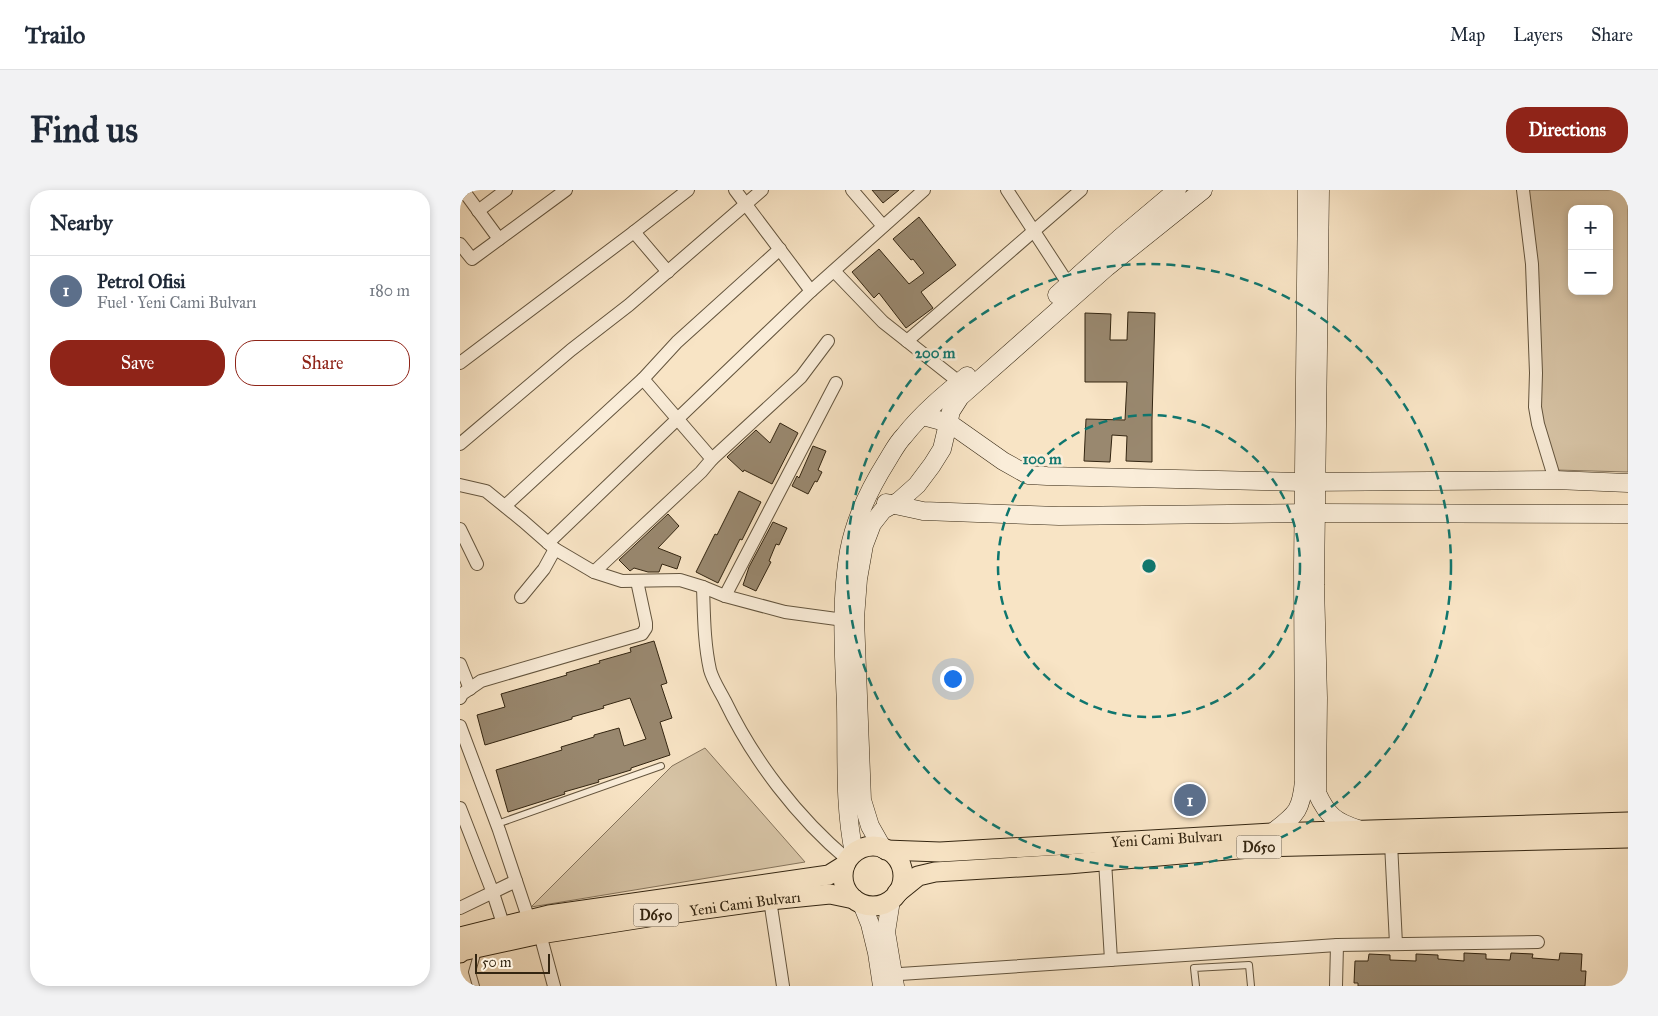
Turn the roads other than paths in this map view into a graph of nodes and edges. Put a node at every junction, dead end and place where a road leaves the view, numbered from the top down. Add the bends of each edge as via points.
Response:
1 (463, 190) edge
2 (506, 190) edge
3 (566, 190) edge
4 (688, 190) edge
5 (735, 190) edge
6 (762, 190) edge
7 (852, 190) edge
8 (924, 190) edge
9 (1007, 190) edge
10 (1081, 190) edge
11 (1177, 190) edge
12 (1203, 190) edge
13 (1307, 190) edge
14 (1320, 190) edge
15 (1523, 190) edge
16 (745, 204) junction
17 (478, 211) junction
18 (883, 226) junction
19 (1033, 231) junction
20 (634, 232) junction
21 (499, 239) junction
22 (460, 244) edge
23 (780, 249) junction
24 (834, 271) junction
25 (668, 272) junction
26 (1069, 285) junction
27 (811, 291) junction
28 (828, 341) dead end
29 (907, 342) junction
30 (460, 363) edge
31 (642, 379) junction
32 (959, 382) junction
33 (836, 383) dead end
34 (923, 416) junction
35 (677, 418) junction
36 (949, 423) junction
37 (460, 444) edge
38 (712, 459) junction
39 (1555, 480) junction
40 (1310, 482) junction
41 (1628, 483) edge
42 (460, 484) edge
43 (871, 490) junction
44 (892, 505) junction
45 (505, 506) junction
46 (1310, 514) junction
47 (1628, 514) edge
48 (460, 529) edge
49 (552, 546) junction
50 (477, 564) dead end
51 (594, 572) junction
52 (637, 581) junction
53 (703, 586) junction
54 (724, 596) junction
55 (521, 597) dead end
56 (844, 620) junction
57 (460, 664) edge
58 (470, 688) junction
59 (460, 698) edge
60 (460, 726) edge
61 (463, 744) edge
62 (661, 766) dead end
63 (460, 808) edge
64 (1628, 822) edge
65 (497, 824) junction
66 (1358, 829) junction
67 (1272, 833) junction
68 (1628, 838) edge
69 (1391, 843) junction
70 (884, 849) junction
71 (849, 859) junction
72 (1105, 861) junction
73 (516, 881) junction
74 (493, 893) junction
75 (894, 896) junction
76 (770, 900) junction
77 (858, 902) junction
78 (460, 908) edge
79 (504, 927) junction
80 (534, 927) junction
81 (460, 938) edge
82 (1538, 942) dead end
83 (1396, 944) junction
84 (1337, 945) junction
85 (480, 947) junction
86 (460, 953) edge
87 (1219, 953) junction
88 (1111, 960) junction
89 (1221, 967) junction
90 (887, 980) edge
91 (476, 986) edge
92 (554, 986) edge
93 (783, 986) edge
94 (1196, 986) edge
95 (1251, 986) edge
96 (1336, 986) edge

1 - 17 street
2 - 17 street
3 - 21 street
4 - 20 street
5 - 16 street
6 - 16 street
7 - 18 street
8 - 18 street
9 - 19 street
10 - 19 street
11 - 26 street
12 - 36 street via 1107,267 960,396
13 - 40 street
14 - 40 street
15 - 39 street via 1532,264 1535,407
16 - 23 street
16 - 25 street
17 - 21 street
18 - 24 street
19 - 26 street
19 - 29 street
20 - 25 street
20 - 30 street
21 - 22 street via 472,259
23 - 27 street
23 - 31 street via 677,342
24 - 27 street
24 - 29 street
25 - 37 street
26 - 32 street
27 - 35 street
28 - 38 street via 801,377
29 - 32 street
31 - 35 street
31 - 45 street
32 - 34 street
33 - 54 street
34 - 36 street
34 - 43 street via 903,436
35 - 38 street
35 - 49 street
36 - 40 street via 1028,475
36 - 44 street via 942,449 932,465 917,485
38 - 51 street
39 - 40 street
39 - 41 street
40 - 46 street
42 - 45 street via 486,491
43 - 44 street via 882,501
43 - 56 street via 859,515 849,550
44 - 46 street via 922,512 1059,516
44 - 70 street via 883,510 872,524 864,545 855,618 862,800 870,826
45 - 49 street
46 - 47 street
46 - 66 street via 1318,698 1317,793 1333,818
46 - 67 street via 1302,798 1293,817
48 - 50 street
49 - 51 street
49 - 55 street via 544,569
51 - 52 street via 622,581
52 - 53 street via 680,580
52 - 58 street via 646,623 642,634 481,681
53 - 54 street
53 - 71 street via 705,640 711,672 739,730 783,794 828,844
54 - 56 street via 785,612
56 - 71 street
57 - 58 street
58 - 59 street
60 - 61 street
61 - 65 street
62 - 65 lane
63 - 74 street
64 - 66 main road, Yeni Cami Bulvarı
65 - 73 street
66 - 67 main road, Yeni Cami Bulvarı
67 - 70 main road, Yeni Cami Bulvarı via 940,852
68 - 69 main road, Yeni Cami Bulvarı / D650
69 - 72 main road, Yeni Cami Bulvarı / D650 via 1261,847
69 - 83 street
70 - 71 main road via 867,847
70 - 75 main road via 894,855 901,869 902,884
71 - 77 main road via 843,874 844,883 847,892
71 - 80 main road, Yeni Cami Bulvarı via 828,875 558,914
72 - 75 main road, Yeni Cami Bulvarı / D650 via 935,872 918,876
72 - 88 street
73 - 74 street
73 - 80 street
74 - 78 street
74 - 79 street
75 - 77 main road via 872,906
75 - 90 street via 886,932
76 - 77 main road, Yeni Cami Bulvarı / D650 via 830,894
76 - 80 main road, Yeni Cami Bulvarı / D650 via 655,916
76 - 93 street
77 - 90 street via 870,924
79 - 80 main road, Yeni Cami Bulvarı
79 - 81 main road, Yeni Cami Bulvarı
80 - 85 main road, Yeni Cami Bulvarı / D650
80 - 92 street
82 - 83 street
83 - 84 street
84 - 87 street
84 - 96 street
85 - 86 main road, Yeni Cami Bulvarı / D650
85 - 91 lane via 472,972
87 - 88 street
87 - 89 lane
88 - 90 street
89 - 94 lane via 1194,968
89 - 95 lane via 1249,965

